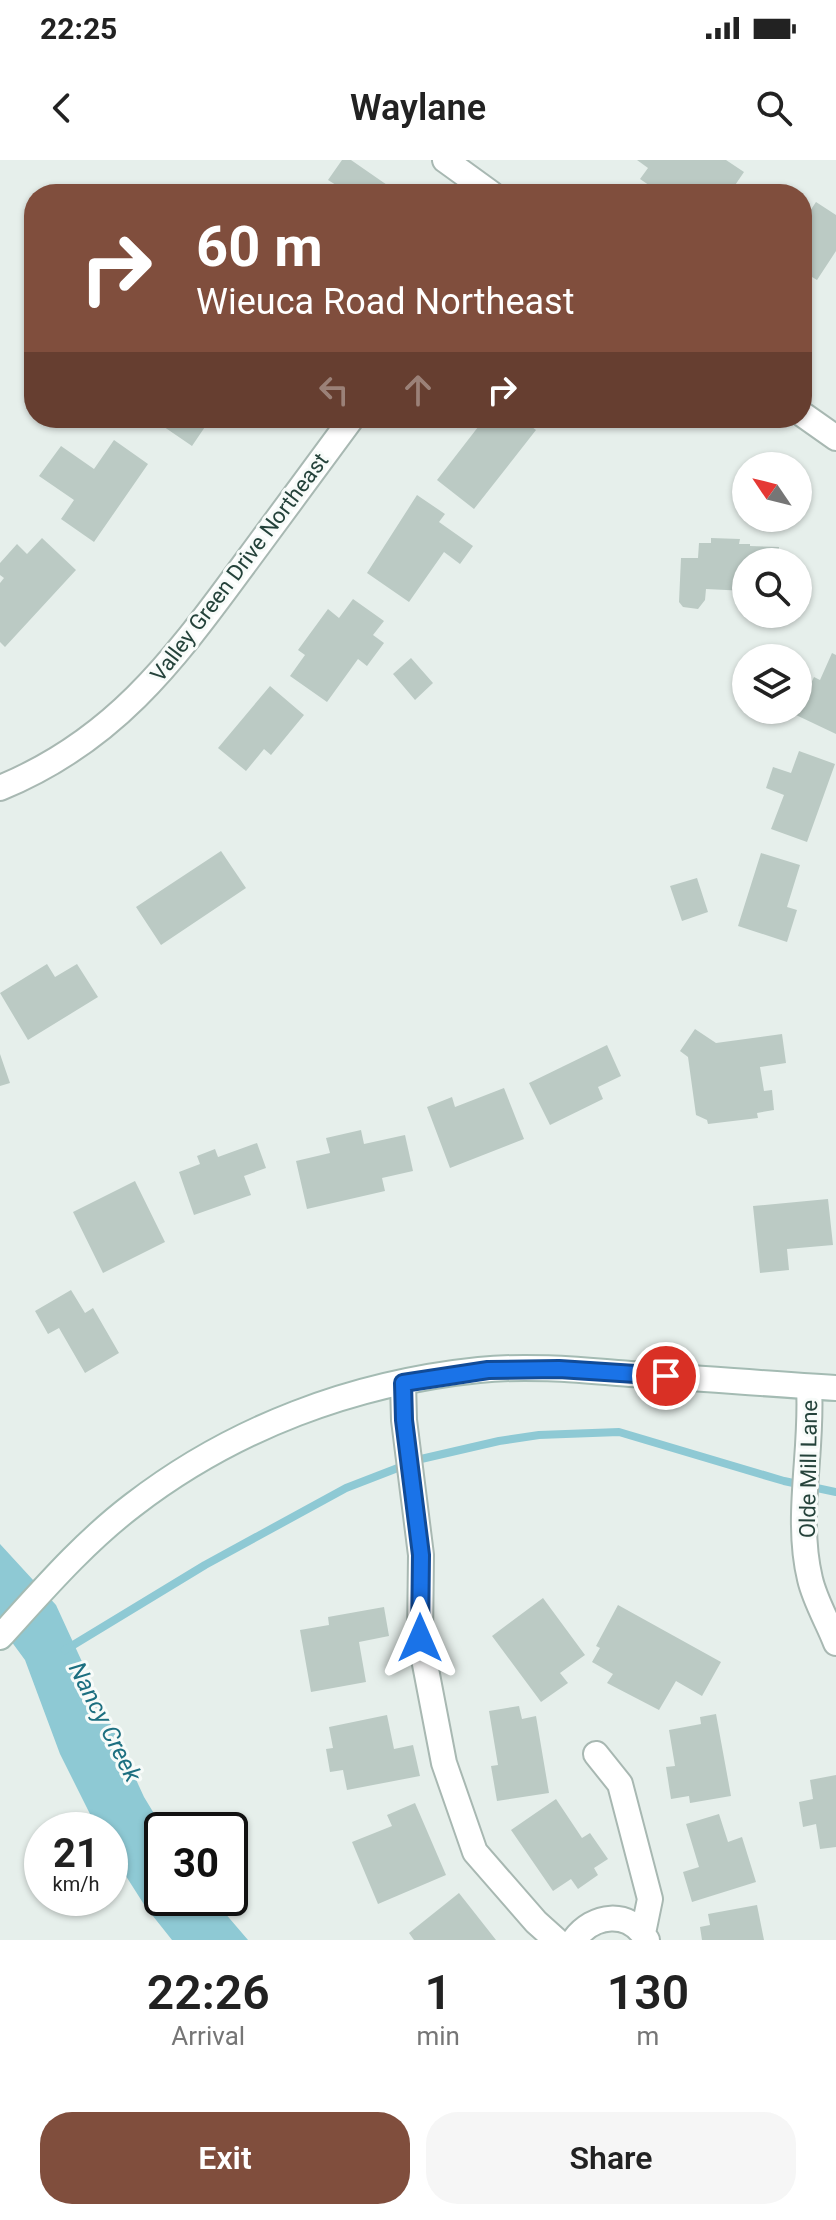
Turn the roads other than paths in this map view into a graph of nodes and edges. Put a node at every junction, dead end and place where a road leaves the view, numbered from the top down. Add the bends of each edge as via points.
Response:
1 (445, 160) edge
2 (478, 184) edge
3 (812, 421) edge
4 (345, 428) edge
5 (836, 438) edge
6 (0, 788) edge
7 (403, 1383) junction
8 (809, 1387) junction
9 (836, 1388) edge
10 (0, 1637) edge
11 (836, 1643) edge
12 (596, 1754) dead end
13 (645, 1936) edge
14 (556, 1940) edge
15 (574, 1940) edge

1 - 2 street
3 - 5 street
4 - 6 street, Valley Green Drive Northeast via 182,649 142,695 89,739
7 - 8 street via 480,1370 559,1369
7 - 10 street via 327,1400 186,1467 111,1524
7 - 14 street via 420,1545 420,1638 444,1763 475,1852
8 - 9 street
8 - 11 street, Olde Mill Lane via 805,1535 810,1580
12 - 13 street via 620,1784 650,1899
13 - 15 street via 620,1918 607,1918 582,1929

